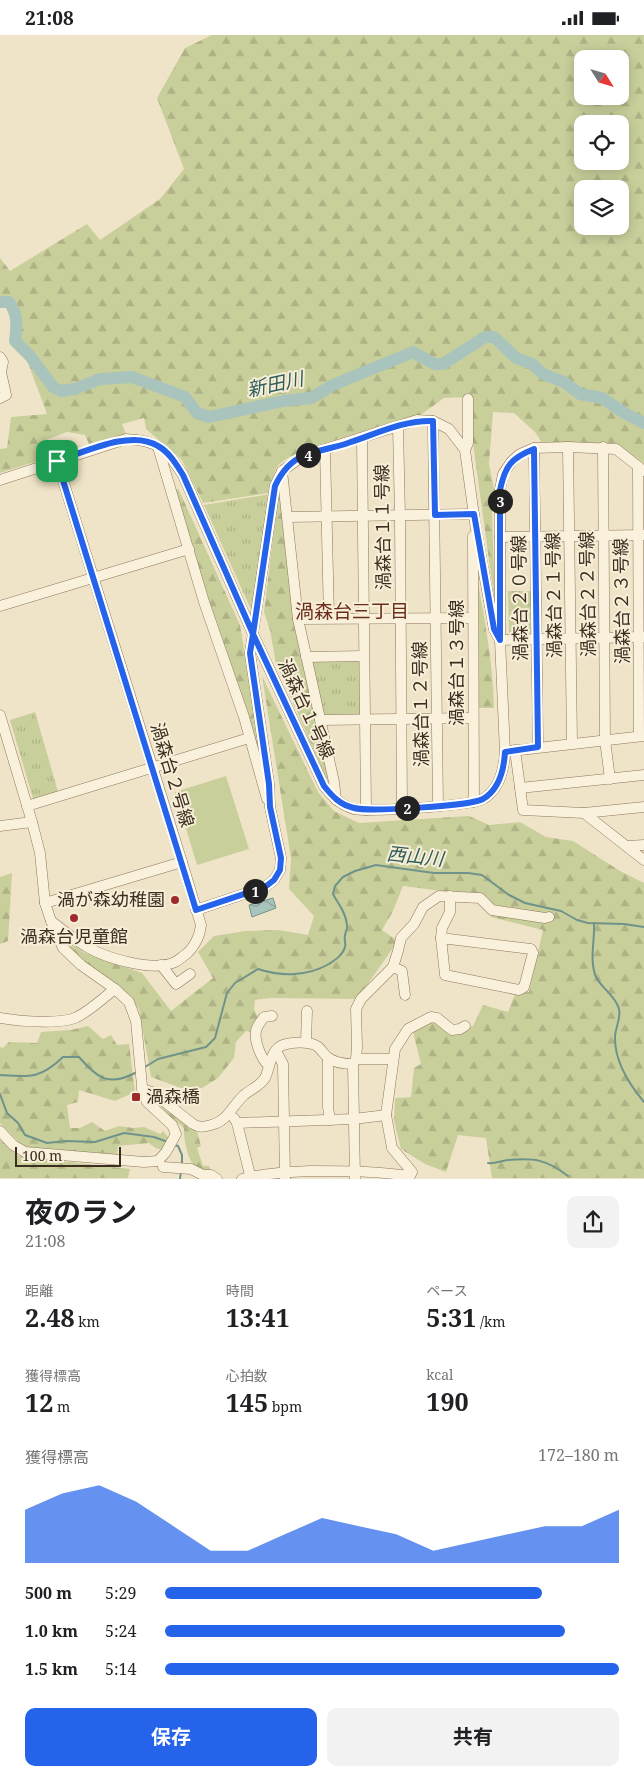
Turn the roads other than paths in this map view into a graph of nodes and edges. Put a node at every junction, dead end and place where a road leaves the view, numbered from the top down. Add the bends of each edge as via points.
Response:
1 (0, 357) edge
2 (0, 398) edge
3 (468, 399) dead end
4 (433, 421) junction
5 (398, 425) junction
6 (362, 439) junction
7 (158, 446) junction
8 (568, 447) junction
9 (603, 447) junction
10 (534, 449) junction
11 (325, 450) junction
12 (465, 450) junction
13 (57, 461) junction
14 (641, 469) edge
15 (282, 471) junction
16 (0, 480) edge
17 (435, 515) junction
18 (327, 516) junction
19 (363, 516) junction
20 (400, 516) junction
21 (288, 517) junction
22 (475, 519) junction
23 (641, 535) edge
24 (535, 536) junction
25 (569, 536) junction
26 (603, 536) junction
27 (500, 537) junction
28 (188, 549) junction
29 (93, 577) junction
30 (0, 606) edge
31 (400, 617) junction
32 (329, 618) junction
33 (364, 618) junction
34 (436, 618) junction
35 (473, 618) junction
36 (298, 619) junction
37 (253, 634) junction
38 (641, 637) edge
39 (536, 638) junction
40 (604, 638) junction
41 (570, 639) junction
42 (500, 640) junction
43 (364, 656) junction
44 (306, 657) junction
45 (0, 715) edge
46 (473, 718) junction
47 (438, 719) junction
48 (320, 720) junction
49 (364, 720) junction
50 (401, 720) junction
51 (642, 736) edge
52 (249, 738) junction
53 (606, 740) junction
54 (572, 743) junction
55 (538, 747) junction
56 (510, 751) junction
57 (152, 769) junction
58 (644, 775) edge
59 (610, 779) junction
60 (520, 788) junction
61 (336, 800) junction
62 (474, 802) junction
63 (438, 806) junction
64 (28, 807) junction
65 (270, 807) junction
66 (644, 807) edge
67 (402, 808) junction
68 (366, 810) junction
69 (584, 813) junction
70 (32, 821) junction
71 (0, 826) edge
72 (644, 845) edge
73 (626, 846) junction
74 (644, 860) edge
75 (182, 862) junction
76 (450, 896) junction
77 (45, 903) junction
78 (196, 910) junction
79 (549, 917) dead end
80 (51, 921) junction
81 (441, 938) junction
82 (161, 965) junction
83 (392, 967) junction
84 (187, 979) dead end
85 (115, 989) junction
86 (405, 995) dead end
87 (307, 1011) dead end
88 (272, 1015) dead end
89 (0, 1018) edge
90 (465, 1026) dead end
91 (306, 1042) junction
92 (276, 1051) junction
93 (328, 1057) junction
94 (393, 1059) junction
95 (354, 1062) junction
96 (268, 1065) junction
97 (142, 1087) junction
98 (230, 1113) junction
99 (386, 1115) junction
100 (354, 1119) junction
101 (330, 1120) junction
102 (284, 1121) junction
103 (237, 1123) junction
104 (0, 1131) edge
105 (164, 1165) junction
106 (355, 1175) edge
107 (288, 1176) edge
108 (204, 1177) edge
109 (248, 1178) edge
110 (166, 1179) edge
111 (217, 1179) edge
112 (379, 1179) edge

1 - 2 street via 6,395
3 - 12 street via 468,443
4 - 5 street
4 - 12 street via 449,429
4 - 17 street, 渦森台１２号線
5 - 6 street
5 - 20 street, 渦森台１１号線
6 - 11 street
6 - 19 street
7 - 13 street, 渦森台１号線 via 142,439 126,439
7 - 28 street
7 - 37 street, 渦森台１号線 via 173,459 183,475
8 - 9 street
8 - 10 street
8 - 25 street, 渦森台２１号線
9 - 14 street via 616,449
9 - 26 street, 渦森台２２号線
10 - 24 street, 渦森台２０号線
10 - 27 street via 520,454 503,473
11 - 15 street via 302,456
11 - 18 street
12 - 22 street
13 - 16 street, 渦森台１号線
13 - 29 street, 渦森台２号線
14 - 23 street, 渦森台２３号線
15 - 21 street
15 - 37 street via 275,486
17 - 20 street
17 - 22 street
17 - 34 street, 渦森台１２号線
18 - 19 street
18 - 21 street
18 - 32 street
19 - 20 street
19 - 33 street
20 - 31 street, 渦森台１１号線
21 - 36 street
22 - 35 street, 渦森台１３号線
22 - 42 street via 494,629
23 - 26 street
23 - 38 street, 渦森台２３号線
24 - 25 street
24 - 27 street
24 - 39 street, 渦森台２０号線
25 - 26 street
25 - 41 street, 渦森台２１号線
26 - 40 street, 渦森台２２号線
27 - 42 street
28 - 29 street
28 - 52 street
29 - 30 street
29 - 57 street, 渦森台２号線
31 - 33 street
31 - 34 street
31 - 50 street, 渦森台１１号線
32 - 33 street
32 - 36 street
33 - 43 street
34 - 35 street
34 - 47 street, 渦森台１２号線
35 - 46 street, 渦森台１３号線
36 - 44 street
37 - 61 street, 渦森台１号線 via 324,786
37 - 65 street via 250,653
38 - 40 street
38 - 51 street, 渦森台２３号線
39 - 41 street
39 - 42 street
39 - 55 street, 渦森台２０号線
40 - 41 street
40 - 53 street, 渦森台２２号線
41 - 54 street, 渦森台２１号線
42 - 56 street
43 - 44 street
43 - 49 street
44 - 48 street
45 - 64 street
46 - 47 street
46 - 62 street, 渦森台１３号線
47 - 50 street
47 - 63 street, 渦森台１２号線
48 - 49 street
48 - 61 street
49 - 50 street
49 - 68 street
50 - 67 street, 渦森台１１号線
51 - 53 street
52 - 57 street
52 - 65 street
53 - 54 street
53 - 59 street, 渦森台２２号線
54 - 55 street
55 - 56 street
56 - 60 street
56 - 62 street via 504,770 491,792
57 - 64 street
57 - 75 street, 渦森台２号線
58 - 59 street
59 - 60 street
60 - 69 street via 523,810
61 - 68 street via 348,807
62 - 63 street
63 - 67 street
64 - 70 street
65 - 78 street via 281,858 280,870 274,880 265,887
66 - 69 street
67 - 68 street
69 - 73 street
70 - 71 street
70 - 77 street via 40,853
72 - 73 street
73 - 74 street
75 - 77 street
75 - 78 street, 渦森台２号線
76 - 79 street via 480,898 492,910
76 - 81 street via 450,912
76 - 83 street via 439,896 424,907 414,925 401,937
77 - 80 street
78 - 82 street, 渦森台２号線 via 201,925 195,943 176,962
80 - 82 street, 渦森台２号線 via 104,955
80 - 85 street via 63,948 80,965
81 - 81 street via 531,949 533,953 524,987 519,990 445,975
82 - 84 street via 176,984
83 - 86 street via 402,971
83 - 95 street via 361,999 356,1009
85 - 89 street via 76,1018 56,1022
85 - 97 street via 129,1002 136,1021
87 - 91 street
88 - 96 street via 264,1017 256,1032 258,1047
90 - 94 street via 452,1030 431,1017 420,1022 408,1029 399,1041
91 - 92 street via 282,1045
91 - 93 street
92 - 96 street
92 - 102 street via 283,1064
93 - 95 street via 341,1064
93 - 101 street
94 - 95 street
94 - 99 street
95 - 100 street
96 - 98 street via 261,1083 243,1095
97 - 98 street via 200,1128 220,1123
97 - 105 street via 147,1102 172,1125 176,1134 166,1152
98 - 103 street
99 - 100 street
99 - 106 street via 392,1149 412,1172 410,1176 380,1171
100 - 101 street
100 - 106 street
101 - 102 street
102 - 103 street
102 - 107 street
103 - 109 street
104 - 105 street via 25,1153
105 - 108 street via 191,1169
105 - 110 street
106 - 107 street
106 - 112 street
107 - 109 street
108 - 111 street via 211,1175

